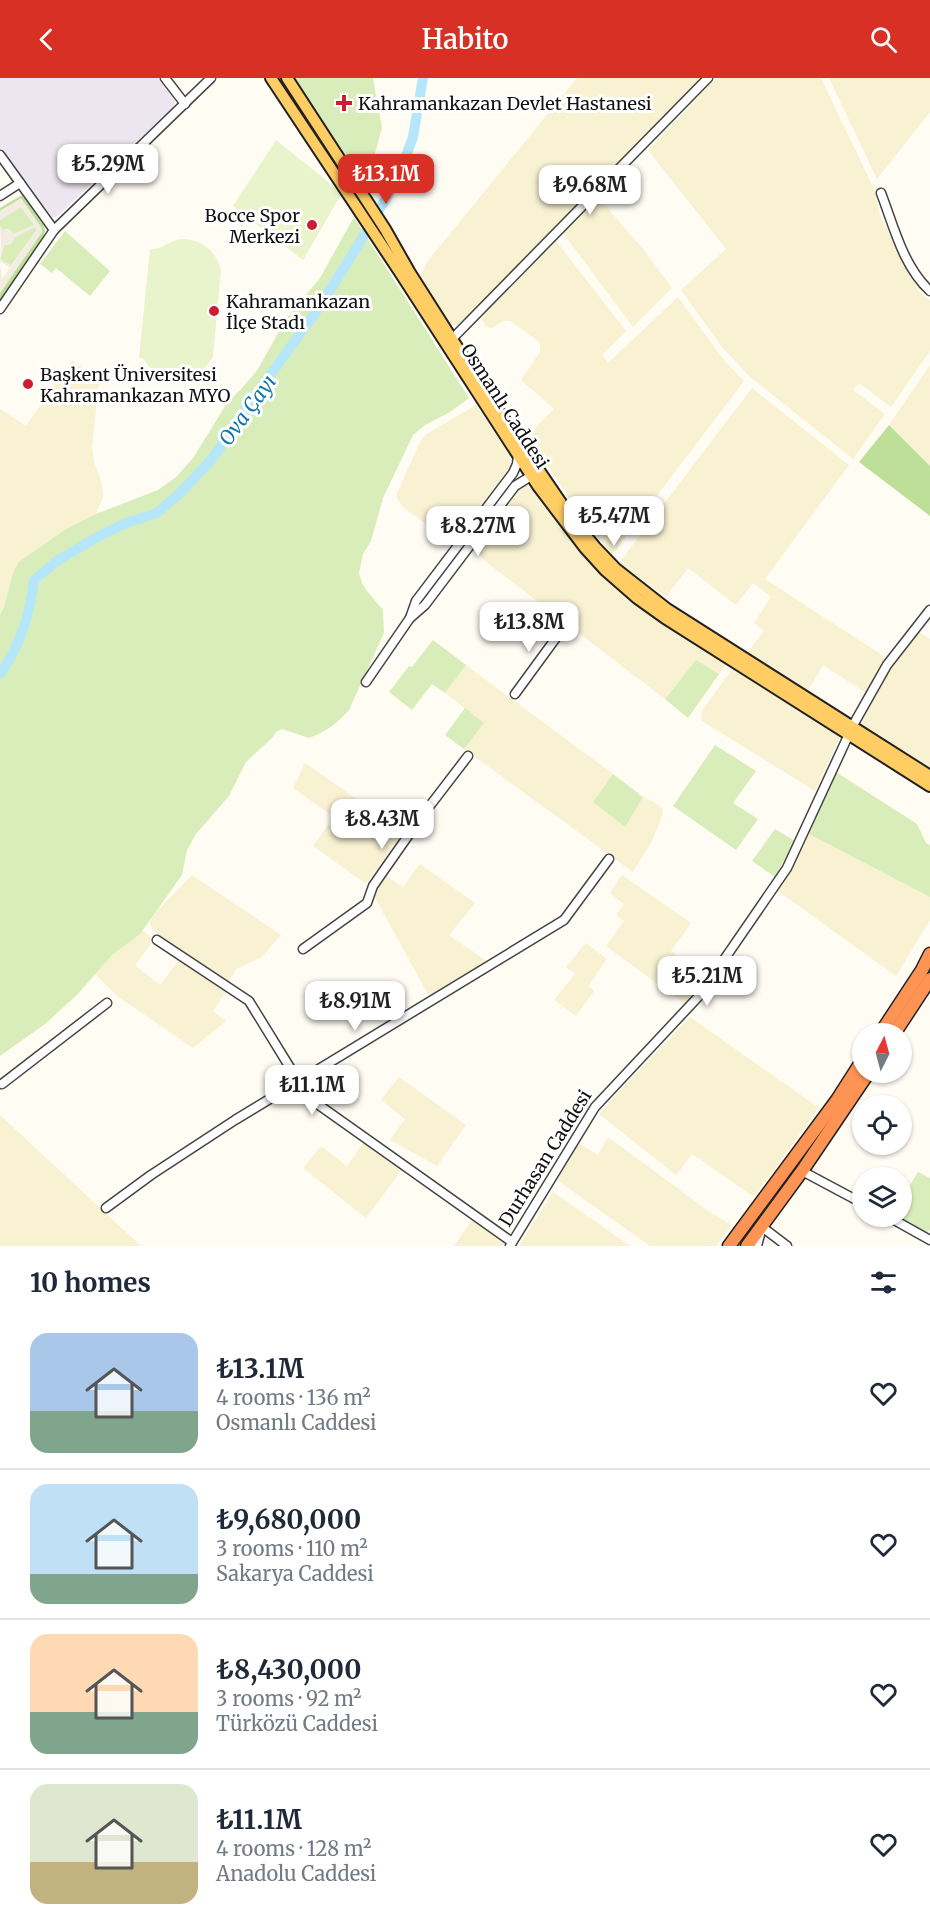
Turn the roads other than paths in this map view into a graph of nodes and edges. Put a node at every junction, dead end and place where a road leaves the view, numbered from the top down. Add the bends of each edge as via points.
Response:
1 (165, 78) edge
2 (211, 78) edge
3 (271, 78) edge
4 (287, 78) edge
5 (708, 78) edge
6 (185, 104) junction
7 (0, 155) edge
8 (20, 183) junction
9 (881, 193) dead end
10 (0, 196) edge
11 (54, 230) junction
12 (930, 291) edge
13 (0, 309) edge
14 (453, 338) junction
15 (518, 455) junction
16 (531, 476) junction
17 (930, 610) edge
18 (410, 618) junction
19 (564, 627) dead end
20 (366, 682) dead end
21 (515, 694) dead end
22 (850, 730) junction
23 (468, 756) dead end
24 (930, 776) edge
25 (930, 786) edge
26 (609, 859) dead end
27 (157, 940) dead end
28 (303, 949) dead end
29 (930, 954) edge
30 (930, 979) edge
31 (107, 1003) dead end
32 (887, 1023) edge
33 (901, 1023) edge
34 (852, 1077) edge
35 (298, 1082) junction
36 (862, 1083) edge
37 (2, 1084) dead end
38 (802, 1171) junction
39 (852, 1198) edge
40 (106, 1208) dead end
41 (762, 1227) junction
42 (907, 1227) edge
43 (930, 1240) edge
44 (511, 1244) edge
45 (729, 1246) edge
46 (747, 1246) edge
47 (757, 1246) edge
48 (787, 1246) edge

1 - 6 street
2 - 6 street
3 - 15 main road, Osmanlı Caddesi
4 - 14 main road, Osmanlı Caddesi
5 - 14 street
6 - 11 street
7 - 8 street
8 - 10 street
8 - 11 street
9 - 12 street via 911,270
11 - 13 street
14 - 22 main road, Osmanlı Caddesi via 572,519 616,569 667,609
15 - 16 main road, Osmanlı Caddesi
15 - 18 street via 513,473 416,601
16 - 18 street via 515,486 425,605
16 - 22 main road, Osmanlı Caddesi via 585,548 637,598
17 - 22 street, Durhasan Caddesi via 887,664
18 - 20 street
19 - 21 street
22 - 24 main road, Osmanlı Caddesi
22 - 25 main road, Osmanlı Caddesi
22 - 44 street, Durhasan Caddesi via 788,868 699,996 595,1107
23 - 28 street via 373,886 367,903
26 - 35 street via 564,920
27 - 35 street via 249,1001
29 - 32 highway
30 - 33 highway
31 - 37 street
34 - 45 highway
35 - 40 street via 150,1175
35 - 44 street via 316,1103
36 - 38 highway
38 - 39 street
38 - 41 highway
41 - 46 highway
41 - 47 street
41 - 48 street
42 - 43 street

